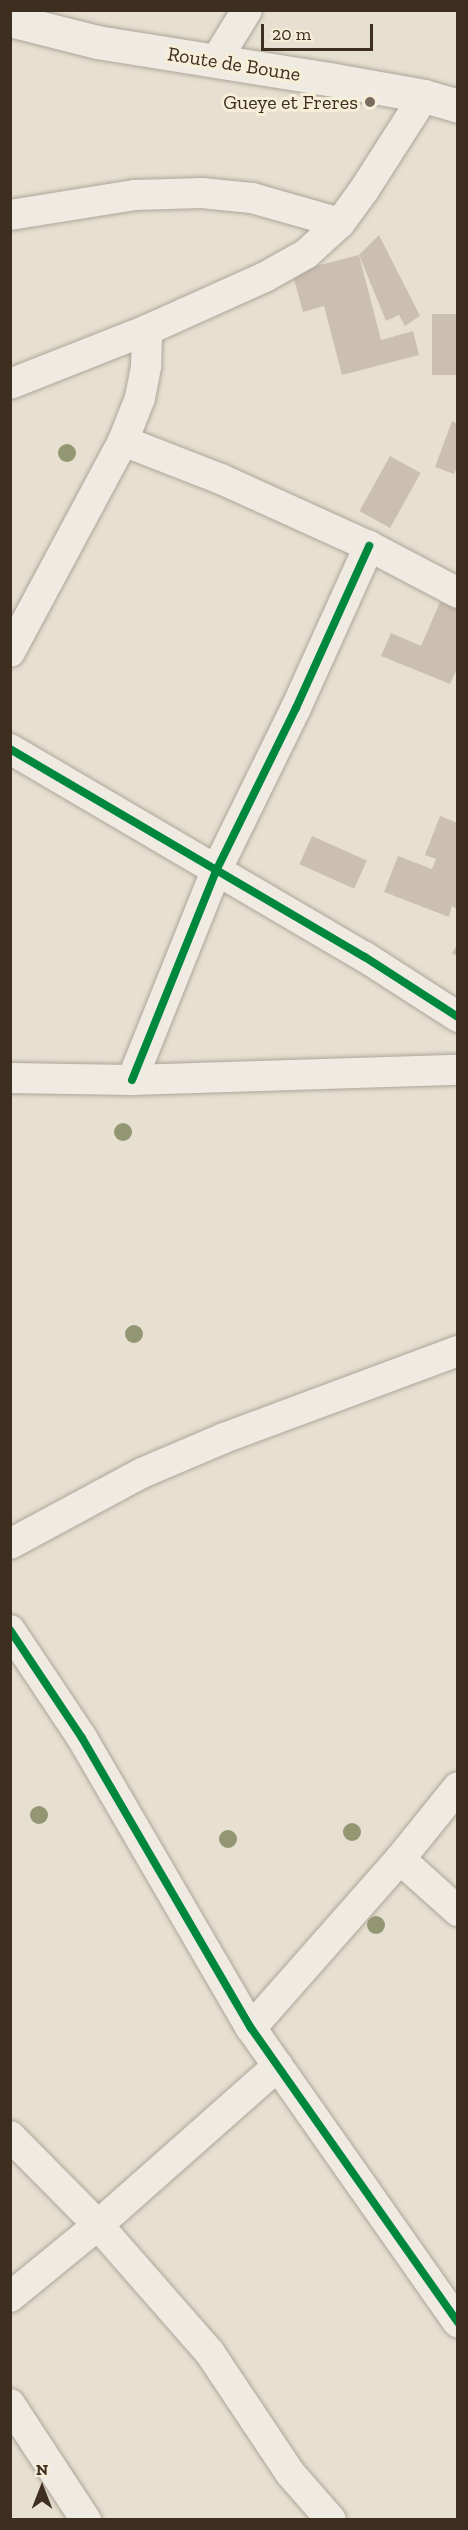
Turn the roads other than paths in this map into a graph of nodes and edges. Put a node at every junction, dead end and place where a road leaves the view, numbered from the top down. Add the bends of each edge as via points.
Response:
1 (247, 10) edge
2 (10, 20) edge
3 (215, 62) junction
4 (424, 96) junction
5 (458, 106) edge
6 (10, 215) edge
7 (340, 223) junction
8 (147, 330) junction
9 (10, 384) edge
10 (123, 441) junction
11 (369, 546) junction
12 (458, 593) edge
13 (10, 652) edge
14 (10, 749) edge
15 (217, 869) junction
16 (458, 1017) edge
17 (458, 1070) edge
18 (10, 1078) edge
19 (132, 1080) junction
20 (458, 1351) edge
21 (10, 1544) edge
22 (10, 1630) edge
23 (458, 1787) edge
24 (400, 1859) junction
25 (458, 1911) edge
26 (251, 2028) junction
27 (278, 2067) junction
28 (10, 2136) edge
29 (98, 2224) junction
30 (10, 2297) edge
31 (458, 2322) edge
32 (10, 2404) edge
33 (86, 2520) edge
34 (331, 2520) edge

1 - 3 street
2 - 3 street, Route de Boune via 97,42
3 - 4 street, Route de Boune
4 - 5 street, Route de Boune
4 - 7 street
6 - 7 street via 135,195 202,193 252,198
7 - 8 street via 306,254 265,277
8 - 9 street
8 - 10 street via 140,398
10 - 11 street via 220,479
10 - 13 street
11 - 12 street
11 - 15 street
14 - 15 street
15 - 16 street
15 - 19 street
17 - 19 street
18 - 19 street
20 - 21 street via 152,1468
22 - 26 street via 82,1738
23 - 24 street
24 - 25 street
24 - 26 street
26 - 27 street
27 - 29 street
27 - 31 street
28 - 29 street
29 - 30 street
29 - 34 street via 210,2353 290,2473
32 - 33 street

